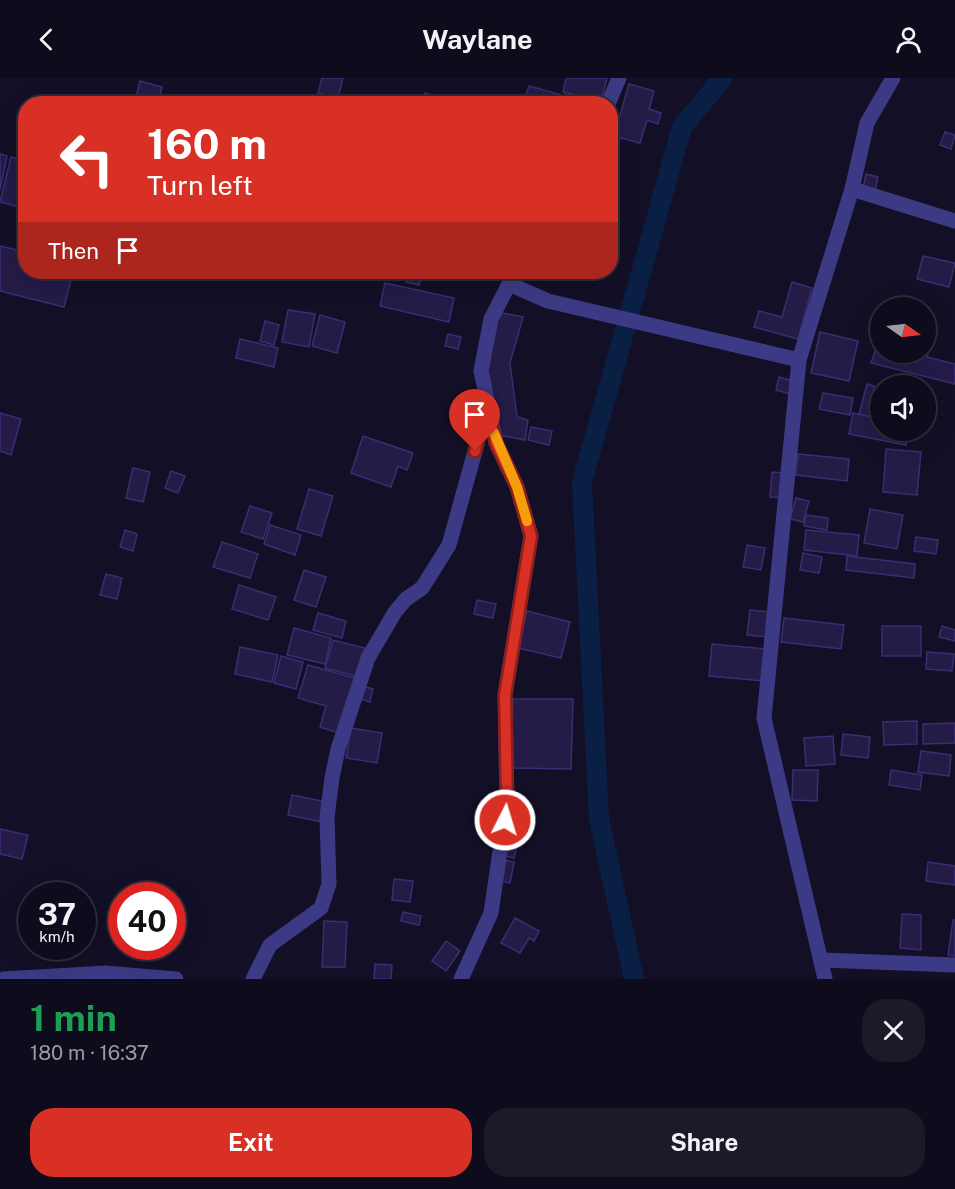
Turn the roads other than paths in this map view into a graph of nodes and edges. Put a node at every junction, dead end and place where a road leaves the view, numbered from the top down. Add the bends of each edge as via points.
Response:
1 (619, 78) edge
2 (893, 78) edge
3 (611, 96) edge
4 (852, 189) junction
5 (955, 221) edge
6 (514, 279) edge
7 (509, 284) junction
8 (799, 360) junction
9 (487, 408) junction
10 (822, 960) junction
11 (955, 965) edge
12 (459, 977) edge
13 (4, 979) edge
14 (176, 979) edge
15 (254, 979) edge
16 (825, 979) edge

1 - 3 street
2 - 4 street via 867,123
4 - 5 street
4 - 8 street
6 - 7 street
7 - 8 street via 548,301
7 - 9 street via 491,319 484,344 481,371
8 - 10 street via 764,718 790,840
9 - 12 street via 531,536 505,695 507,803 491,913
9 - 15 street via 448,545 422,588 395,612 368,658 332,778 327,817 329,884 321,908 270,945
10 - 11 street
10 - 16 street
13 - 14 street via 105,974

